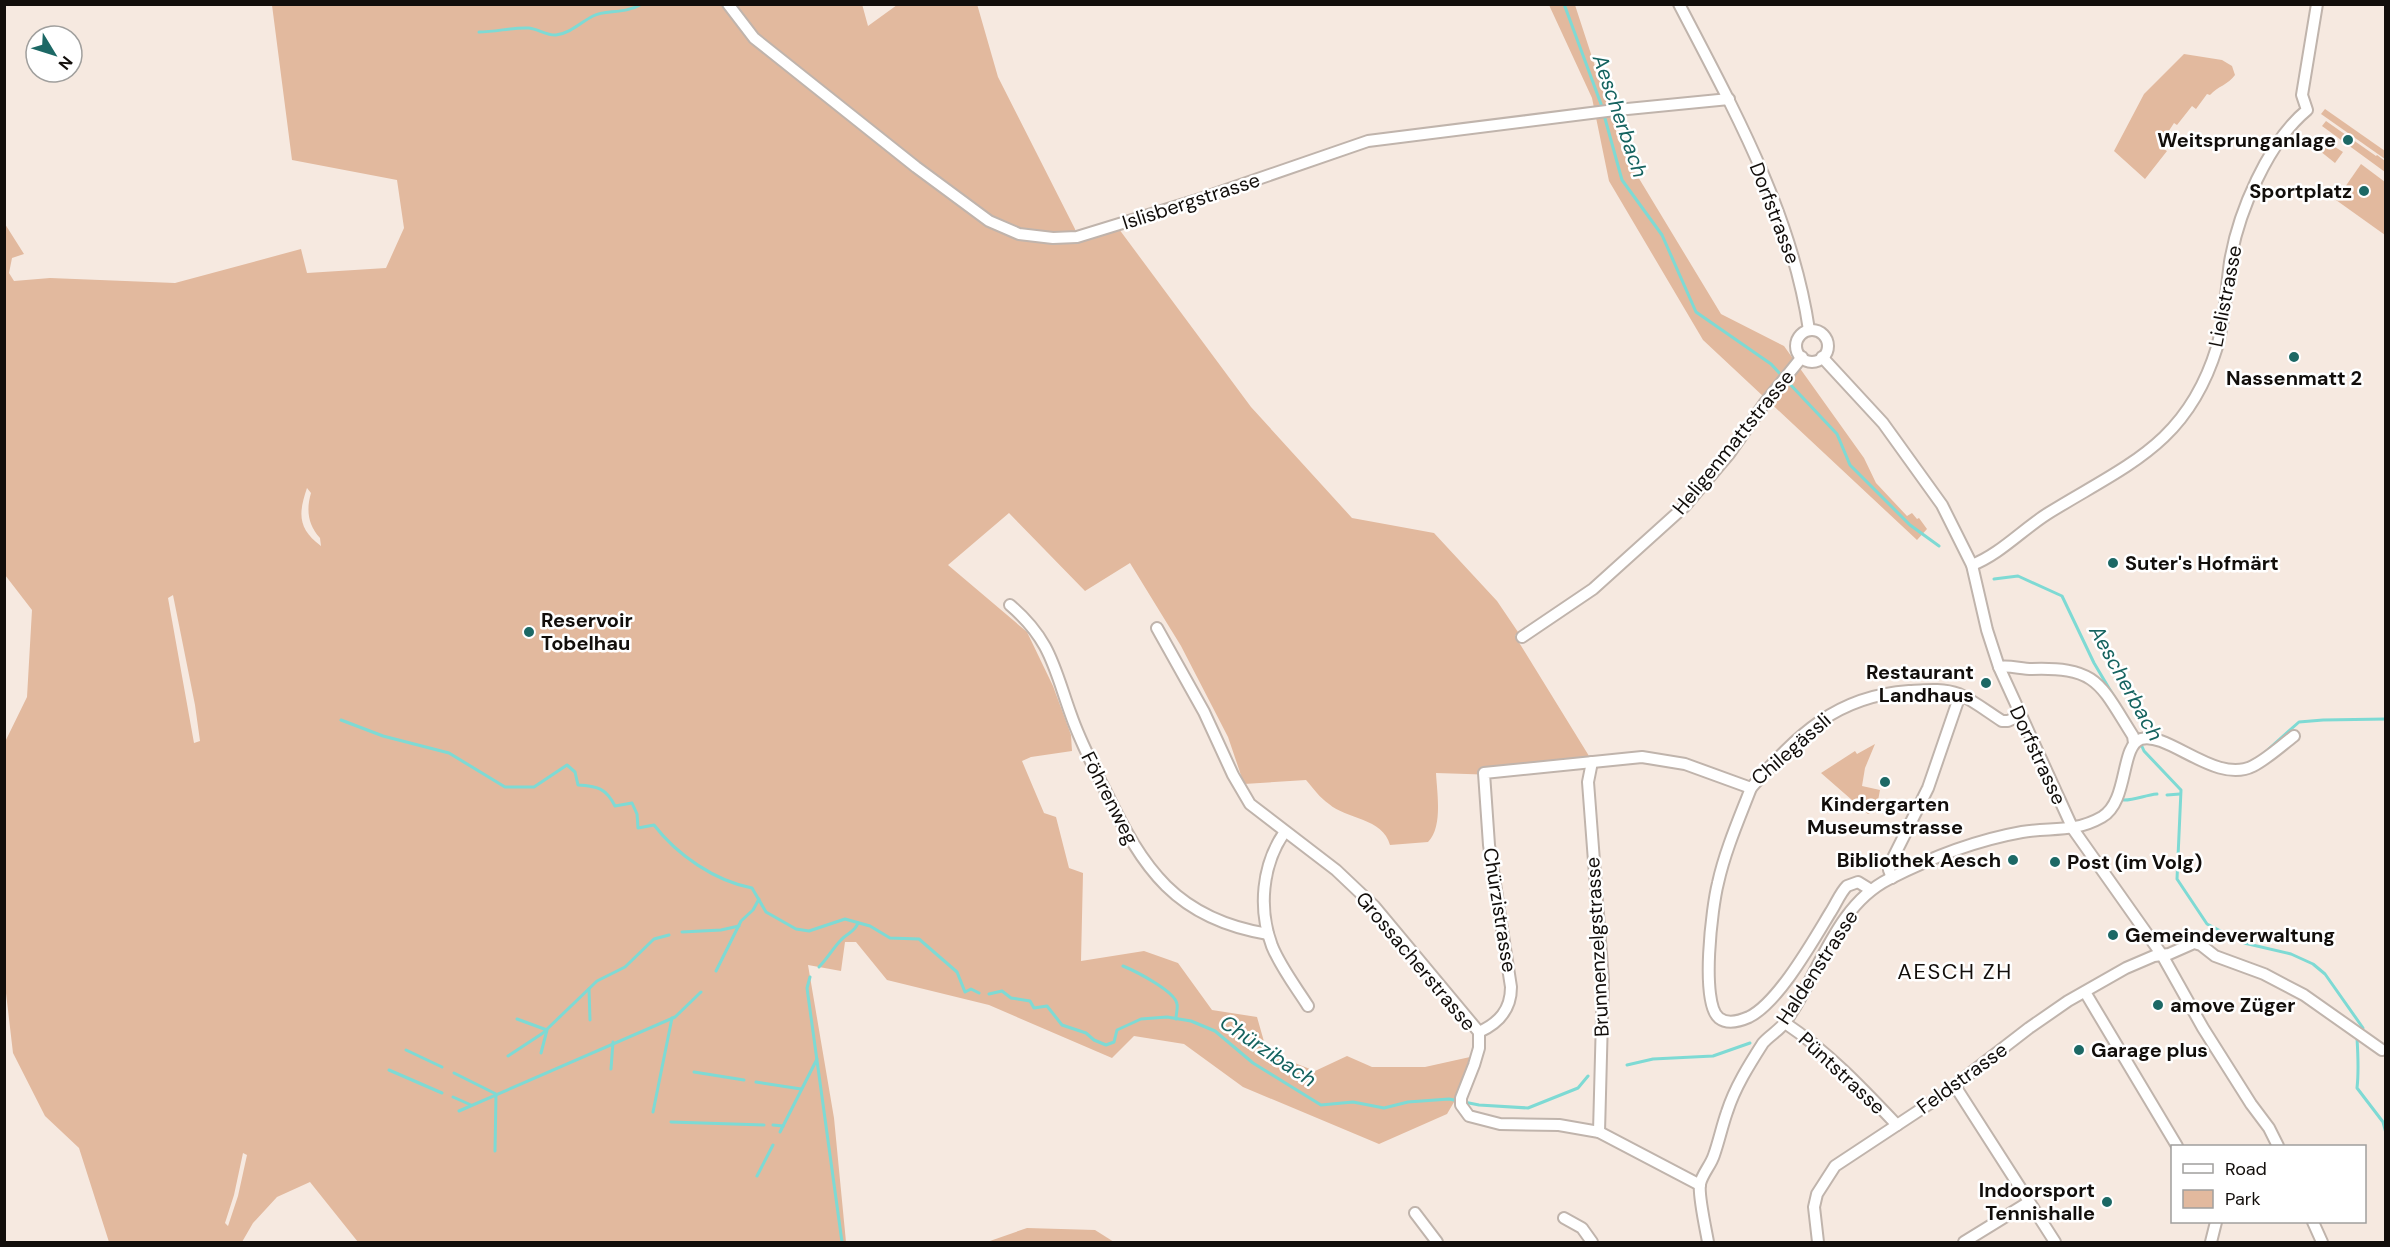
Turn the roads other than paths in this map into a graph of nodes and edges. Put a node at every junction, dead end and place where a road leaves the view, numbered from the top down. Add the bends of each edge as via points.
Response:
1 (728, 4) edge
2 (1679, 4) edge
3 (2317, 4) edge
4 (1729, 99) junction
5 (1809, 330) junction
6 (1802, 357) junction
7 (1822, 357) junction
8 (1972, 565) junction
9 (1010, 604) dead end
10 (1157, 628) dead end
11 (1522, 638) dead end
12 (1999, 667) junction
13 (1960, 695) junction
14 (2019, 716) junction
15 (2294, 736) dead end
16 (2139, 741) junction
17 (1592, 762) junction
18 (1484, 773) joint
19 (1751, 788) junction
20 (2073, 829) junction
21 (1284, 833) junction
22 (1892, 878) junction
23 (1871, 890) junction
24 (1268, 934) junction
25 (2162, 955) junction
26 (2085, 992) junction
27 (1308, 1006) dead end
28 (1785, 1023) junction
29 (1479, 1032) junction
30 (2382, 1050) dead end
31 (1954, 1086) junction
32 (1897, 1125) junction
33 (1599, 1132) junction
34 (2176, 1145) edge
35 (2278, 1145) edge
36 (1700, 1185) junction
37 (2030, 1202) junction
38 (1415, 1213) dead end
39 (1564, 1218) dead end
40 (2216, 1223) edge
41 (2314, 1223) edge
42 (1437, 1242) edge
43 (1592, 1242) edge
44 (1708, 1242) edge
45 (1818, 1242) edge
46 (1964, 1242) edge
47 (2055, 1242) edge
48 (2211, 1242) edge
49 (2322, 1242) edge

1 - 4 street, Islisbergstrasse via 754,38 989,221 1019,234 1053,238 1077,237 1194,201 1368,141
2 - 4 street, Dorfstrasse
3 - 8 street, Lielistrasse via 2302,95 2307,110 2286,132 2241,214 2217,346 2191,404 2140,459 2047,514
4 - 5 street, Dorfstrasse via 1794,255
5 - 6 street via 1800,335 1797,344
5 - 7 street via 1819,331 1826,339 1827,349
6 - 7 street via 1814,361
6 - 11 street, Heligenmattstrasse via 1686,506 1593,589
7 - 8 street, Dorfstrasse via 1883,423 1919,470 1942,505
8 - 12 street, Dorfstrasse
9 - 24 street, Föhrenweg via 1028,620 1056,668 1085,748 1127,836 1145,864 1164,886 1192,907 1220,922
10 - 21 street, Grossacherstrasse via 1250,804
12 - 14 street, Dorfstrasse
12 - 16 street via 2079,672 2098,684
13 - 14 street, Chilegässli via 2002,721
13 - 19 street, Chilegässli via 1935,689 1893,692 1847,706 1806,731
13 - 22 street via 1928,788 1891,862
14 - 20 street, Dorfstrasse
15 - 16 street via 2252,767 2228,770 2159,741
16 - 20 street, Haldenstrasse via 2130,752 2112,809
17 - 18 street, Chilegässli
17 - 19 street, Chilegässli via 1642,757 1684,764
17 - 33 street, Brunnenzelgstrasse via 1588,782 1602,980
18 - 29 street, Chürzistrasse via 1489,845 1511,1000 1494,1025
19 - 23 street via 1725,856 1709,940 1710,990 1718,1017 1733,1022 1757,1012 1792,971 1847,886 1858,882
20 - 22 street, Haldenstrasse via 2024,832 1978,843
20 - 25 street, Dorfstrasse
21 - 24 street via 1267,873 1264,911
21 - 29 street, Grossacherstrasse via 1336,870 1374,906
22 - 23 street, Haldenstrasse
23 - 28 street, Haldenstrasse via 1849,914
24 - 27 street via 1280,963
25 - 26 street, Feldstrasse via 2126,968
25 - 30 street, Feldstrasse via 2194,943 2201,945 2215,956 2296,990
25 - 35 street, Dorfstrasse
26 - 31 street, Feldstrasse via 2029,1028
26 - 34 street
28 - 32 street, Püntstrasse via 1844,1070
28 - 36 street, Haldenstrasse via 1765,1041 1736,1089
29 - 33 street, Grossacherstrasse via 1479,1048 1461,1101 1469,1116 1500,1124 1559,1125
31 - 32 street, Feldstrasse
31 - 37 street
32 - 45 street, Feldstrasse via 1828,1173 1814,1207
33 - 36 street, Grossacherstrasse
36 - 44 street
37 - 46 street
37 - 47 street
38 - 42 street
39 - 43 street via 1582,1228
40 - 48 street
41 - 49 street

